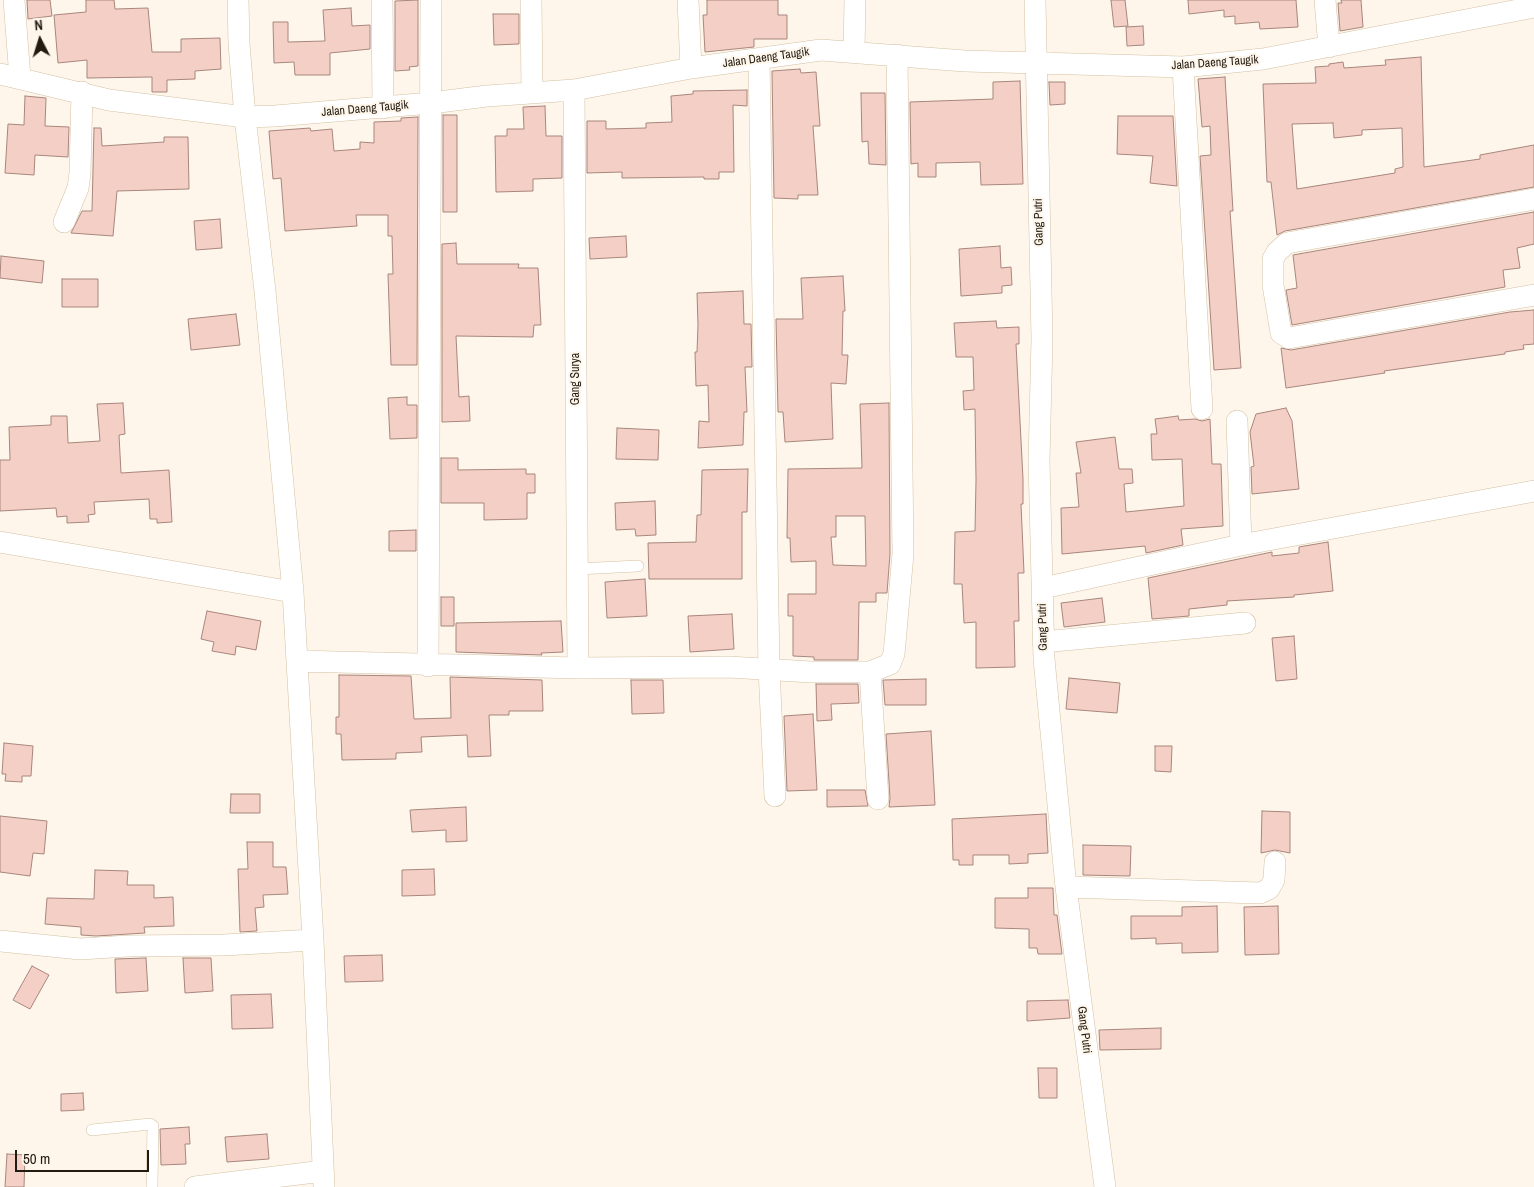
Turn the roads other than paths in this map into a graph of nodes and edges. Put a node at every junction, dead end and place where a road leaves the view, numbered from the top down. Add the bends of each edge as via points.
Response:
1 (14, 0) edge
2 (238, 0) edge
3 (382, 0) edge
4 (431, 0) edge
5 (531, 0) edge
6 (688, 0) edge
7 (854, 0) edge
8 (1035, 0) edge
9 (1325, 0) edge
10 (1534, 7) edge
11 (1329, 47) junction
12 (854, 52) junction
13 (898, 55) junction
14 (759, 59) junction
15 (1037, 64) junction
16 (1183, 67) junction
17 (691, 68) junction
18 (10, 76) edge
19 (574, 90) junction
20 (82, 92) junction
21 (532, 92) junction
22 (431, 103) junction
23 (383, 108) junction
24 (245, 117) junction
25 (1534, 199) edge
26 (64, 222) dead end
27 (1534, 295) edge
28 (1202, 409) dead end
29 (1237, 421) dead end
30 (1534, 491) edge
31 (0, 542) edge
32 (1241, 545) junction
33 (638, 566) dead end
34 (577, 569) junction
35 (1043, 588) junction
36 (293, 592) junction
37 (1245, 623) dead end
38 (1044, 642) junction
39 (297, 661) junction
40 (428, 666) junction
41 (578, 668) junction
42 (769, 669) junction
43 (870, 672) junction
44 (775, 796) dead end
45 (878, 799) dead end
46 (1275, 862) dead end
47 (1066, 887) junction
48 (313, 940) junction
49 (0, 941) edge
50 (92, 1130) dead end
51 (323, 1179) edge
52 (152, 1187) edge
53 (195, 1187) edge
54 (1105, 1187) edge

1 - 18 street
2 - 24 street via 238,44
3 - 23 street
4 - 22 street
5 - 21 street
6 - 17 street
7 - 12 street
8 - 15 street, Gang Putri
9 - 11 street
10 - 11 street, Jalan Daeng Taugik
11 - 16 street, Jalan Daeng Taugik via 1263,59
12 - 13 street, Jalan Daeng Taugik
12 - 14 street, Jalan Daeng Taugik via 821,50
13 - 15 street, Jalan Daeng Taugik
13 - 43 street via 903,554 894,654 890,664
14 - 17 street, Jalan Daeng Taugik
14 - 42 street
15 - 16 street, Jalan Daeng Taugik
15 - 35 street, Gang Putri via 1042,339 1039,461
16 - 28 street
17 - 19 street, Jalan Daeng Taugik
18 - 20 street, Jalan Daeng Taugik
19 - 21 street, Jalan Daeng Taugik
19 - 34 street, Gang Surya
20 - 24 street, Jalan Daeng Taugik via 109,100
20 - 26 street via 78,188
21 - 22 street, Jalan Daeng Taugik
22 - 23 street, Jalan Daeng Taugik
22 - 40 street
23 - 24 street, Jalan Daeng Taugik
24 - 36 street
25 - 27 street via 1288,243 1273,259 1273,285 1281,332 1289,338
29 - 32 street
30 - 32 street
31 - 36 street
32 - 35 street
33 - 34 lane
34 - 41 street, Gang Surya
35 - 38 street, Gang Putri
36 - 39 street
37 - 38 street
38 - 47 street, Gang Putri
39 - 40 street
39 - 48 street
40 - 41 street
41 - 42 street
42 - 43 street
42 - 44 street
43 - 45 street
46 - 47 street via 1274,880 1269,889 1260,893
47 - 54 street, Gang Putri
48 - 49 street via 80,949
48 - 51 street
50 - 52 lane via 153,1126
51 - 53 street

